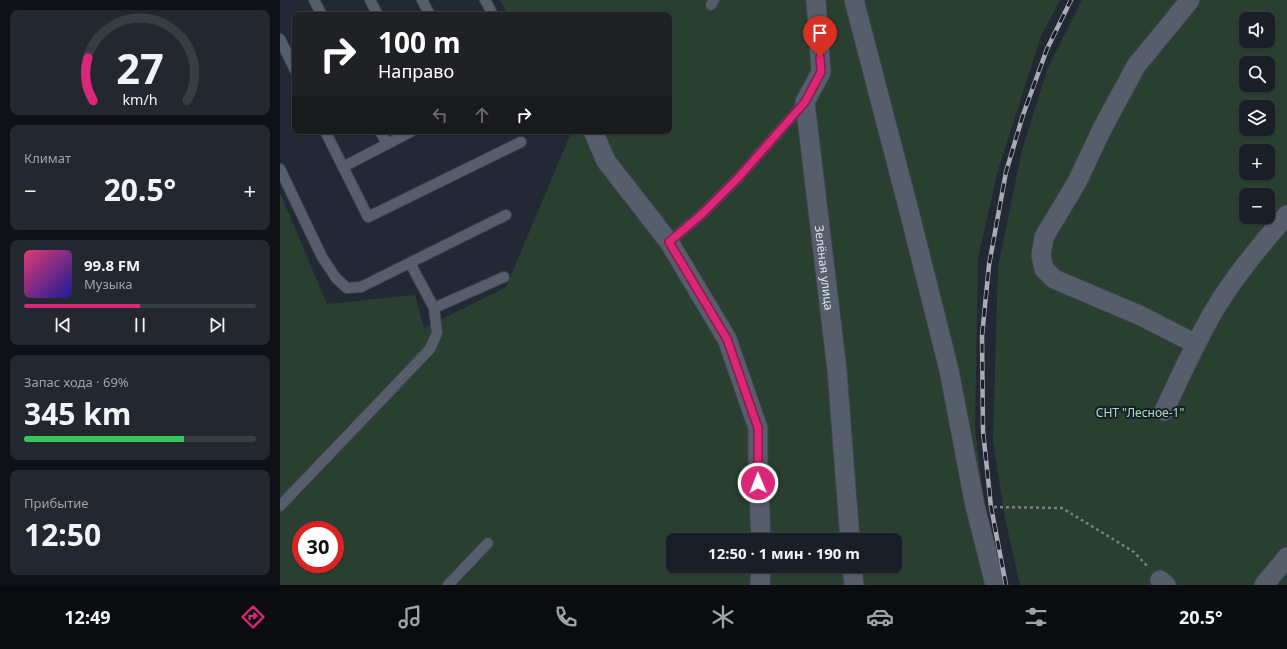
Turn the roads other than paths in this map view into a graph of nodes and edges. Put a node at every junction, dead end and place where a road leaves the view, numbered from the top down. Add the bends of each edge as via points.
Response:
1 (314, 0) edge
2 (370, 0) edge
3 (422, 0) edge
4 (485, 0) edge
5 (816, 0) edge
6 (854, 0) edge
7 (1190, 0) edge
8 (320, 12) edge
9 (376, 12) edge
10 (428, 12) edge
11 (491, 12) edge
12 (280, 39) edge
13 (292, 64) edge
14 (805, 102) junction
15 (327, 134) edge
16 (382, 134) edge
17 (406, 134) edge
18 (594, 134) edge
19 (521, 142) dead end
20 (387, 144) junction
21 (343, 166) junction
22 (280, 169) edge
23 (1287, 214) edge
24 (506, 215) dead end
25 (669, 242) junction
26 (410, 263) junction
27 (504, 277) dead end
28 (434, 308) junction
29 (1196, 344) junction
30 (1164, 411) dead end
31 (280, 506) edge
32 (761, 533) edge
33 (849, 533) edge
34 (488, 543) dead end
35 (1287, 557) edge
36 (761, 573) edge
37 (853, 573) edge
38 (448, 585) edge
39 (760, 585) edge
40 (854, 585) edge
41 (995, 585) edge
42 (1264, 585) edge

1 - 8 lane
2 - 9 lane
3 - 10 lane
4 - 11 lane
5 - 14 street via 821,72
6 - 41 street via 949,370 975,506
7 - 29 street via 1136,66 1077,182 1044,237 1041,255 1044,269 1054,280 1139,315
12 - 13 lane
14 - 25 lane via 738,178
14 - 33 street, Зелёная улица via 837,370
15 - 21 lane
16 - 20 lane
17 - 20 lane
18 - 25 street via 606,161
19 - 21 lane via 368,218
20 - 21 lane
22 - 26 lane via 322,257 336,278 347,288 361,287
23 - 29 street via 1249,260 1218,304
24 - 26 lane
25 - 32 street via 727,339 758,428
26 - 28 lane
27 - 28 lane
28 - 31 lane via 437,333 430,349
29 - 30 street
34 - 38 lane
35 - 42 street
36 - 39 street
37 - 40 street

